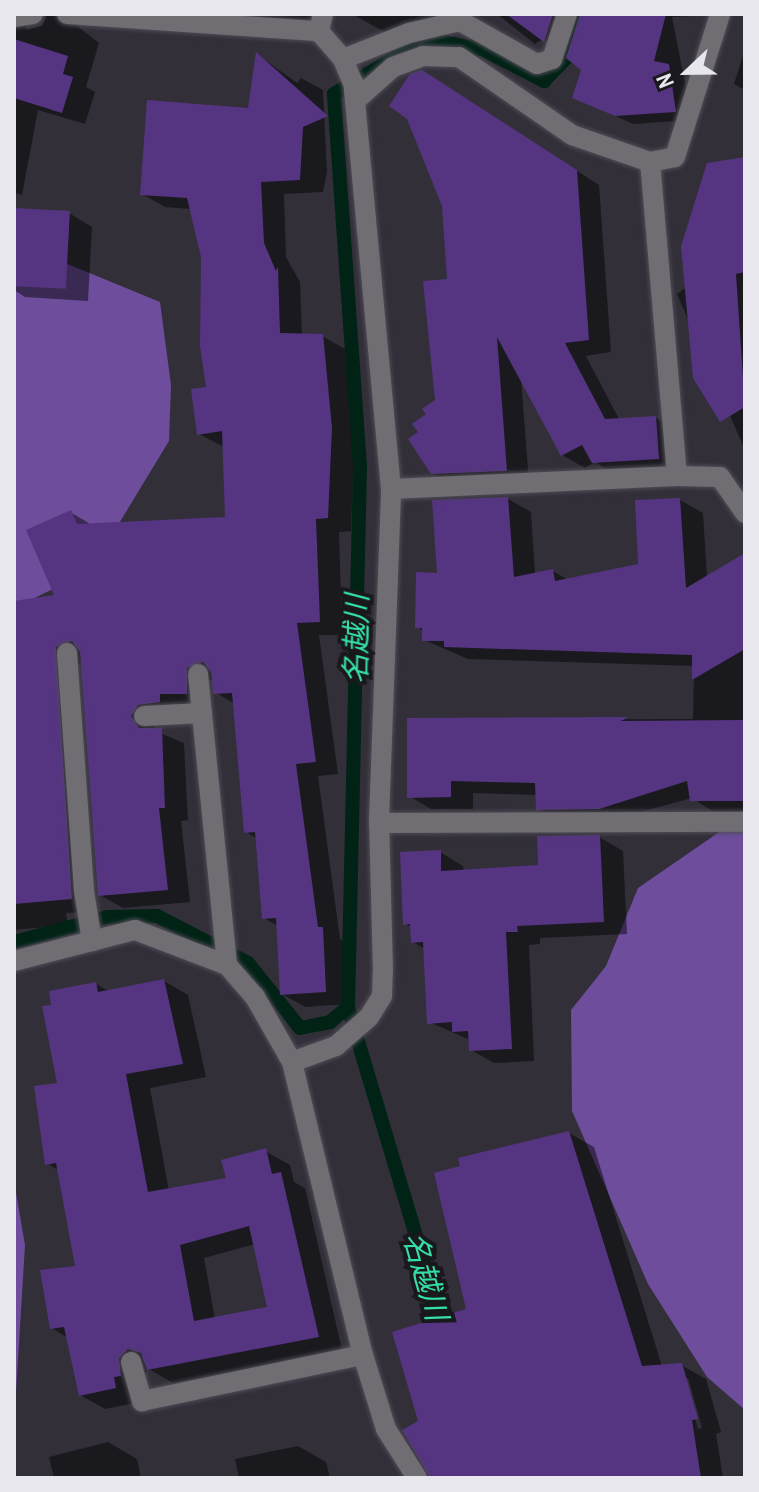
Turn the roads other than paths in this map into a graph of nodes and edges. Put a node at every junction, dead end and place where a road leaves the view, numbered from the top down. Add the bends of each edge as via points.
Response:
1 (33, 14) edge
2 (67, 14) edge
3 (567, 14) edge
4 (720, 14) edge
5 (14, 17) edge
6 (181, 17) edge
7 (321, 23) edge
8 (343, 59) junction
9 (355, 101) junction
10 (650, 162) junction
11 (677, 476) junction
12 (391, 489) junction
13 (745, 513) edge
14 (67, 653) dead end
15 (198, 674) dead end
16 (202, 713) junction
17 (144, 716) dead end
18 (743, 821) edge
19 (379, 823) junction
20 (92, 941) junction
21 (14, 961) edge
22 (227, 965) junction
23 (292, 1062) junction
24 (363, 1355) junction
25 (131, 1362) dead end
26 (417, 1478) edge

1 - 5 street
2 - 6 street
3 - 8 street via 552,59 537,64 460,21 409,33
4 - 10 street via 675,157
6 - 7 street
7 - 8 street
8 - 9 street
9 - 10 street via 393,67 423,56 459,57 572,135
9 - 12 street
10 - 11 street
11 - 12 street
11 - 13 street via 720,477
12 - 19 street
14 - 20 street
15 - 16 street
16 - 17 street
16 - 22 street
18 - 19 street
19 - 23 street via 382,996 369,1017 336,1046
20 - 21 street
20 - 22 street via 135,930
22 - 23 street via 275,1026
23 - 24 street
24 - 25 street via 142,1401
24 - 26 street via 386,1429

